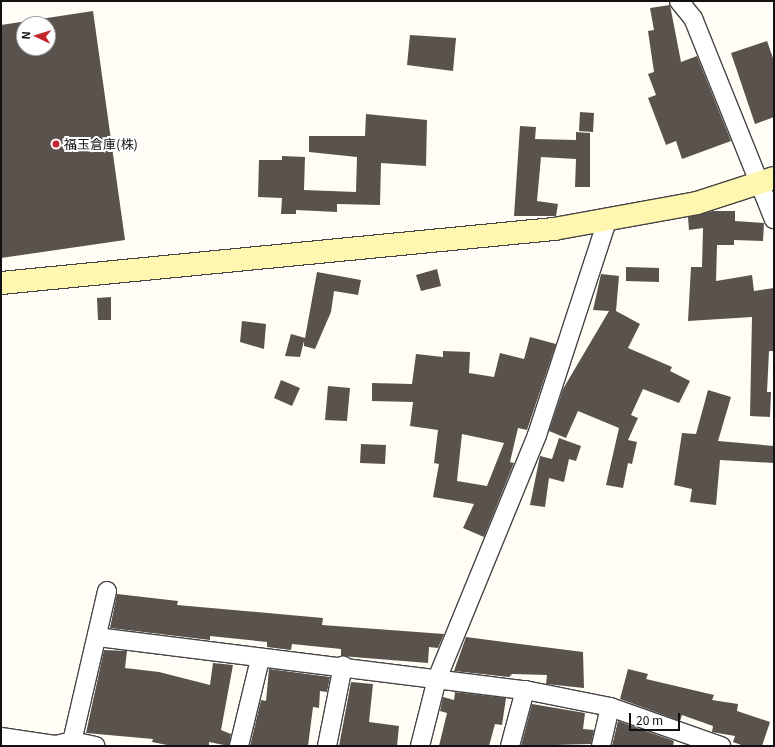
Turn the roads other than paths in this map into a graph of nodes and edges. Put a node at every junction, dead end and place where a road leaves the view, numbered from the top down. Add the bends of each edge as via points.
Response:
1 (679, 1) edge
2 (767, 180) edge
3 (774, 219) edge
4 (607, 221) junction
5 (1, 283) edge
6 (107, 591) dead end
7 (96, 637) junction
8 (260, 659) junction
9 (344, 666) junction
10 (437, 679) junction
11 (524, 690) junction
12 (610, 707) junction
13 (1, 737) edge
14 (696, 741) edge
15 (72, 743) edge
16 (95, 746) edge
17 (239, 746) edge
18 (327, 746) edge
19 (420, 746) edge
20 (510, 746) edge
21 (601, 746) edge
22 (721, 746) edge

1 - 2 street via 693,18
2 - 3 street
2 - 4 street via 697,203
4 - 5 street
4 - 10 street via 537,436
6 - 7 street
7 - 8 street
7 - 15 street
8 - 9 street
8 - 17 street
9 - 10 street
9 - 18 street
10 - 11 street
10 - 19 street
11 - 12 street
11 - 20 street
12 - 14 street
12 - 21 street
13 - 15 street via 56,745
14 - 22 street
15 - 16 street

